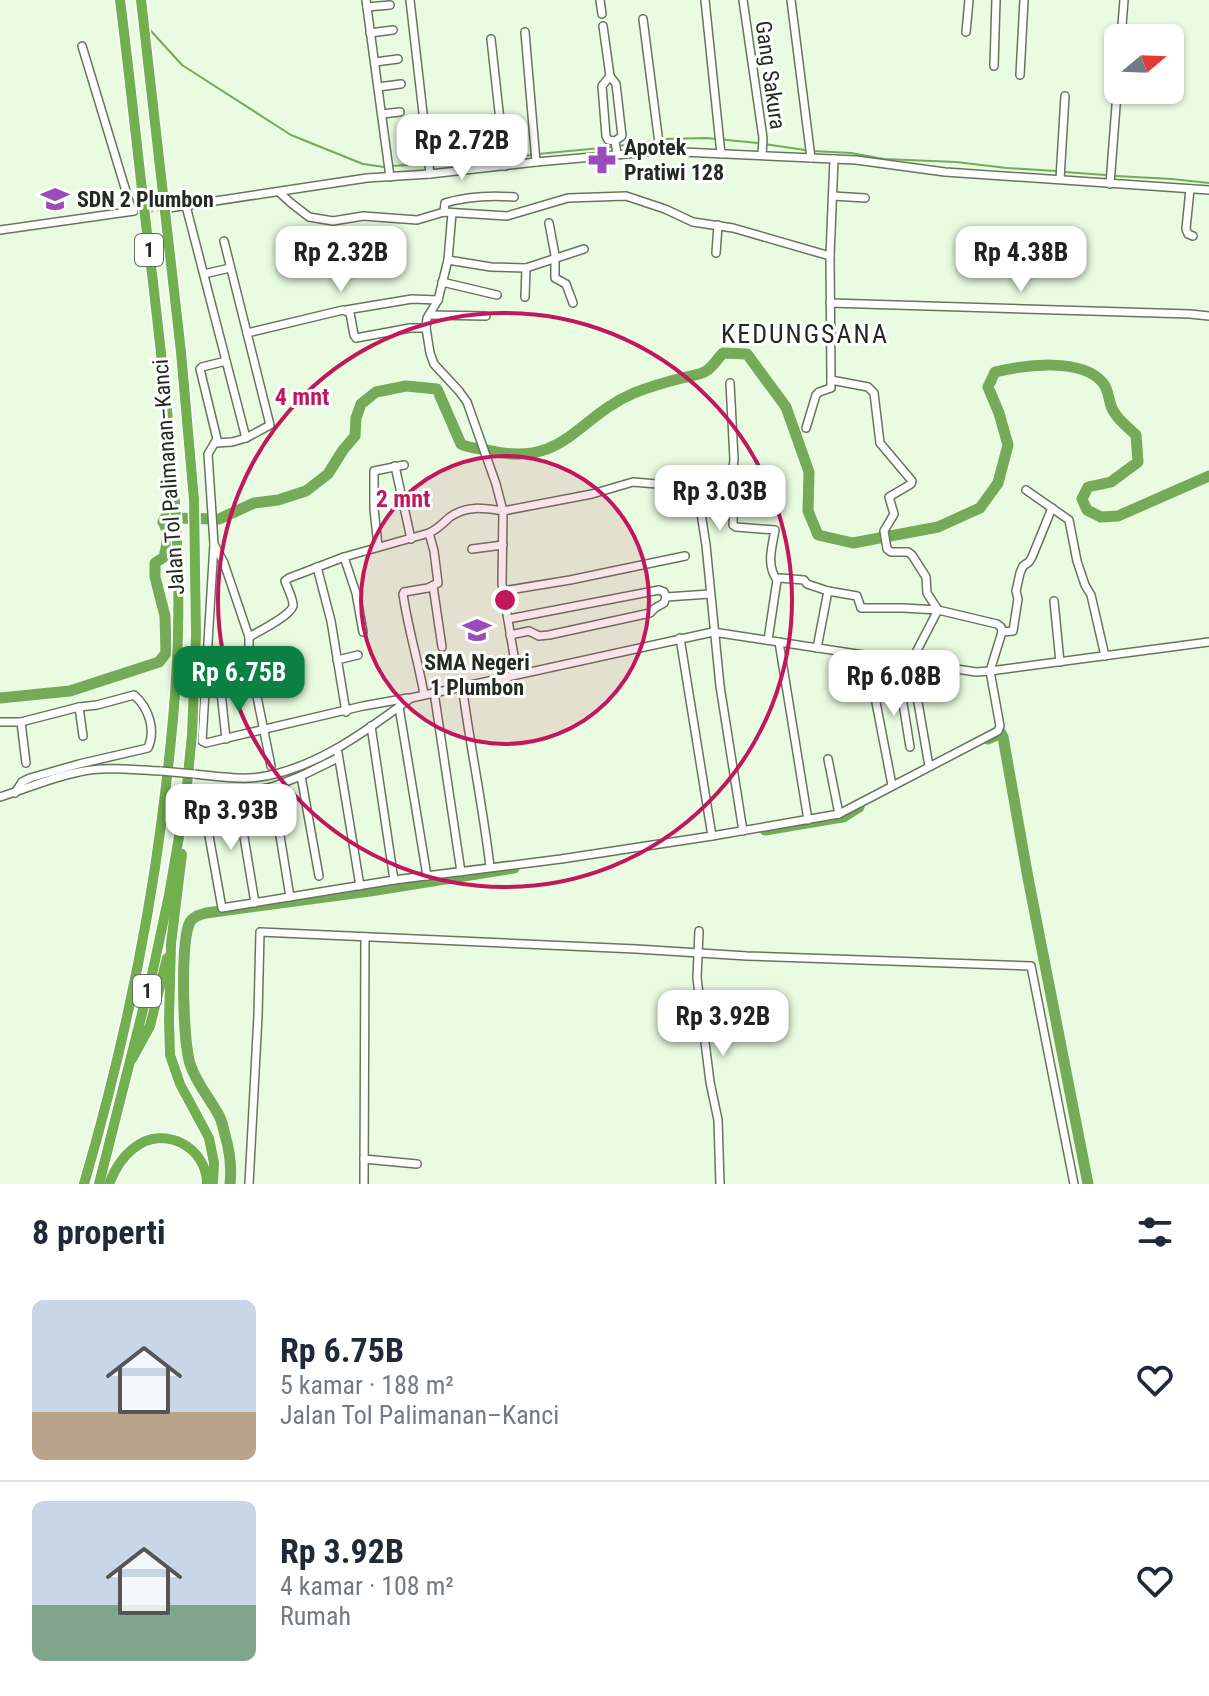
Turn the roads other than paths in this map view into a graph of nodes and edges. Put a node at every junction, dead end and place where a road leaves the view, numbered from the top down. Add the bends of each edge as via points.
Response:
1 (120, 0) edge
2 (141, 0) edge
3 (410, 0) edge
4 (600, 0) edge
5 (705, 0) edge
6 (743, 0) edge
7 (791, 0) edge
8 (969, 0) edge
9 (996, 0) edge
10 (1024, 0) edge
11 (1124, 0) edge
12 (366, 4) edge
13 (390, 5) dead end
14 (602, 14) dead end
15 (643, 19) dead end
16 (1122, 24) edge
17 (603, 26) dead end
18 (393, 30) dead end
19 (525, 32) dead end
20 (966, 32) dead end
21 (370, 33) junction
22 (491, 39) dead end
23 (82, 46) dead end
24 (398, 59) dead end
25 (375, 62) junction
26 (994, 66) dead end
27 (1020, 75) dead end
28 (610, 76) junction
29 (401, 84) dead end
30 (378, 87) junction
31 (1065, 96) dead end
32 (1116, 104) edge
33 (400, 112) dead end
34 (382, 114) junction
35 (720, 146) junction
36 (616, 147) junction
37 (660, 151) junction
38 (762, 152) junction
39 (811, 154) junction
40 (536, 156) junction
41 (834, 159) junction
42 (504, 160) junction
43 (430, 169) junction
44 (389, 171) junction
45 (1060, 179) junction
46 (1110, 184) junction
47 (1190, 189) junction
48 (1209, 190) edge
49 (280, 193) junction
50 (833, 196) junction
51 (514, 197) dead end
52 (865, 198) dead end
53 (186, 206) junction
54 (169, 208) tunnel mouth
55 (448, 213) junction
56 (549, 223) dead end
57 (718, 225) junction
58 (0, 230) edge
59 (1193, 236) dead end
60 (224, 241) dead end
61 (584, 249) dead end
62 (716, 253) dead end
63 (830, 256) junction
64 (555, 259) junction
65 (448, 260) junction
66 (230, 268) junction
67 (526, 268) junction
68 (204, 274) junction
69 (442, 282) junction
70 (497, 295) dead end
71 (525, 297) dead end
72 (438, 300) junction
73 (573, 303) dead end
74 (830, 303) junction
75 (346, 310) junction
76 (429, 315) junction
77 (486, 316) dead end
78 (1209, 316) edge
79 (426, 328) junction
80 (247, 333) junction
81 (226, 361) junction
82 (831, 380) junction
83 (184, 381) junction
84 (164, 383) junction
85 (730, 383) dead end
86 (806, 428) dead end
87 (246, 438) junction
88 (216, 443) junction
89 (732, 479) junction
90 (697, 487) junction
91 (1026, 490) dead end
92 (1052, 508) junction
93 (503, 511) junction
94 (429, 533) junction
95 (411, 539) junction
96 (214, 544) junction
97 (503, 545) junction
98 (378, 546) junction
99 (472, 549) dead end
100 (685, 556) dead end
101 (344, 557) junction
102 (317, 567) junction
103 (777, 580) junction
104 (433, 586) junction
105 (503, 591) junction
106 (828, 591) junction
107 (710, 594) junction
108 (666, 597) junction
109 (1054, 601) dead end
110 (938, 610) junction
111 (508, 619) junction
112 (363, 632) dead end
113 (713, 632) junction
114 (1002, 632) junction
115 (510, 635) junction
116 (249, 637) junction
117 (680, 638) junction
118 (768, 640) junction
119 (779, 642) junction
120 (1209, 642) edge
121 (442, 647) dead end
122 (817, 648) junction
123 (207, 654) junction
124 (358, 655) dead end
125 (867, 656) junction
126 (1105, 656) junction
127 (249, 657) junction
128 (337, 660) junction
129 (896, 660) junction
130 (911, 662) junction
131 (1060, 662) junction
132 (990, 671) junction
133 (517, 674) junction
134 (462, 685) junction
135 (221, 692) dead end
136 (434, 692) junction
137 (424, 694) junction
138 (411, 698) junction
139 (79, 707) junction
140 (399, 707) junction
141 (346, 712) junction
142 (0, 722) edge
143 (21, 722) junction
144 (371, 726) junction
145 (264, 730) junction
146 (83, 736) dead end
147 (226, 739) junction
148 (337, 747) junction
149 (910, 747) dead end
150 (338, 758) junction
151 (828, 759) dead end
152 (26, 763) dead end
153 (271, 766) dead end
154 (929, 766) junction
155 (301, 776) junction
156 (892, 785) junction
157 (272, 787) junction
158 (15, 793) junction
159 (237, 795) junction
160 (186, 796) junction
161 (0, 797) edge
162 (839, 814) junction
163 (808, 820) junction
164 (743, 831) junction
165 (712, 836) junction
166 (490, 867) junction
167 (461, 872) junction
168 (319, 876) dead end
169 (427, 876) junction
170 (394, 880) junction
171 (360, 886) junction
172 (290, 897) junction
173 (255, 903) junction
174 (699, 931) dead end
175 (365, 937) junction
176 (171, 944) junction
177 (698, 953) junction
178 (127, 1066) junction
179 (364, 1159) junction
180 (417, 1164) dead end
181 (84, 1184) edge
182 (99, 1184) edge
183 (109, 1184) edge
184 (210, 1184) edge
185 (249, 1184) edge
186 (364, 1184) edge
187 (720, 1184) edge
188 (1074, 1184) edge

1 - 84 highway, Jalan Tol Palimanan–Kanci / 1
2 - 83 highway, Jalan Tol Palimanan–Kanci / 1
3 - 43 street
4 - 14 street
5 - 35 street
6 - 38 street, Gang Sakura
7 - 39 street
8 - 20 street
9 - 26 street
10 - 27 street
11 - 16 street
12 - 13 street
12 - 21 street
15 - 37 street
17 - 28 street
18 - 21 street
19 - 40 street
21 - 25 street
22 - 42 street
23 - 58 street via 134,211
24 - 25 street
25 - 30 street
28 - 36 street via 616,84 622,136
28 - 36 street via 602,96 606,138
29 - 30 street
30 - 34 street
31 - 45 street
32 - 46 street
33 - 34 street
34 - 44 street
35 - 37 street
35 - 38 street
36 - 37 street
36 - 40 street
38 - 39 street
39 - 41 street
40 - 42 street
41 - 45 street
41 - 50 street
42 - 43 street
43 - 44 street
44 - 49 street
45 - 46 street
46 - 47 street
47 - 48 street
47 - 59 street via 1186,229
49 - 53 street
49 - 55 street via 307,215 325,221 358,216 417,220
50 - 52 street
50 - 63 street
51 - 55 street via 463,198 445,203
53 - 54 street
53 - 68 street
55 - 57 street via 507,216 568,198 626,196 693,222
55 - 65 street
56 - 64 street
57 - 62 street
57 - 63 street
60 - 66 street
61 - 64 street
63 - 74 street
64 - 67 street
64 - 73 street via 555,278 565,283
65 - 67 street
65 - 69 street
66 - 68 street
66 - 80 street
67 - 71 street
68 - 81 street
69 - 70 street
69 - 72 street
72 - 75 street
72 - 76 street
74 - 78 street
74 - 82 street
75 - 79 street via 356,338
75 - 80 street
76 - 77 street
76 - 79 street
79 - 93 street via 431,357 464,396
80 - 87 street via 270,426
81 - 87 street
81 - 88 street via 200,369
82 - 86 street via 831,388 816,395
82 - 110 street via 872,390 880,443 912,480 890,496 894,514 884,532 886,547 912,555
83 - 84 highway
83 - 160 highway, Jalan Tol Palimanan–Kanci / 1 via 196,539
84 - 181 highway, Jalan Tol Palimanan–Kanci / 1 via 176,540 174,730 133,992
85 - 89 street
87 - 88 street
88 - 96 street via 208,454
89 - 90 street
89 - 103 street via 733,525 775,530 770,565
90 - 93 street via 678,491 633,482
90 - 107 street
91 - 92 street
92 - 114 street via 1020,573 1013,631
92 - 126 street via 1069,522
93 - 94 street via 475,507
93 - 97 street
94 - 95 street
94 - 104 street via 438,583
95 - 98 street
95 - 98 street via 400,465 376,469
96 - 116 street
96 - 123 street
97 - 99 street
97 - 105 street
98 - 101 street
100 - 105 street
101 - 102 street
101 - 112 street
102 - 116 street via 286,580 291,609
102 - 128 street
103 - 106 street via 804,580
103 - 118 street
104 - 121 street
104 - 137 street via 403,594
105 - 111 street
106 - 110 street via 857,596 861,608
106 - 122 street
107 - 108 street
107 - 113 street
108 - 111 street via 659,590
108 - 115 street via 644,615 549,635
109 - 131 street
110 - 114 street via 997,624
110 - 130 street
111 - 115 street
113 - 117 street
113 - 118 street
113 - 164 street
114 - 132 street
115 - 133 street
116 - 127 street
117 - 133 street
117 - 165 street
118 - 119 street
119 - 122 street
119 - 163 street
120 - 126 street
122 - 125 street
123 - 127 street
123 - 147 street via 202,741
124 - 128 street
125 - 129 street
125 - 156 street
126 - 131 street
127 - 145 street
128 - 141 street
129 - 130 street
129 - 149 street
130 - 132 street
130 - 154 street
131 - 132 street
132 - 154 street via 1000,729
133 - 134 street
134 - 136 street
134 - 166 street
135 - 147 street
136 - 137 street
136 - 167 street
137 - 138 street
138 - 140 street
138 - 141 street
139 - 143 street
139 - 146 street
139 - 158 street via 134,695 152,730 148,748 30,778
140 - 144 street
140 - 169 street
141 - 145 street
142 - 143 street
143 - 152 street
144 - 148 street
144 - 170 street
145 - 147 street
145 - 153 street
148 - 150 street
148 - 158 street, bridge via 309,763 267,776 106,769 80,771
150 - 155 street
150 - 171 street
151 - 162 street
154 - 156 street
155 - 157 street
155 - 168 street
156 - 162 street
157 - 159 street
157 - 172 street
158 - 161 street
159 - 173 street
159 - 173 street via 206,799 204,808 221,906
160 - 176 highway
160 - 178 highway, Jalan Tol Palimanan–Kanci / 1 via 153,970
162 - 163 street
163 - 164 street
164 - 165 street
165 - 166 street
166 - 167 street
167 - 169 street
169 - 170 street
170 - 171 street
171 - 172 street
172 - 173 street
174 - 177 street
175 - 177 street
175 - 179 street
175 - 185 street via 260,932
176 - 178 highway via 150,1026
176 - 184 highway via 170,1055 209,1138 214,1163
177 - 187 street via 718,1120
177 - 188 street via 1031,966
178 - 182 highway, Jalan Tol Palimanan–Kanci / 1
179 - 180 street
179 - 186 street
183 - 184 highway via 135,1147 161,1137 184,1144 199,1156

